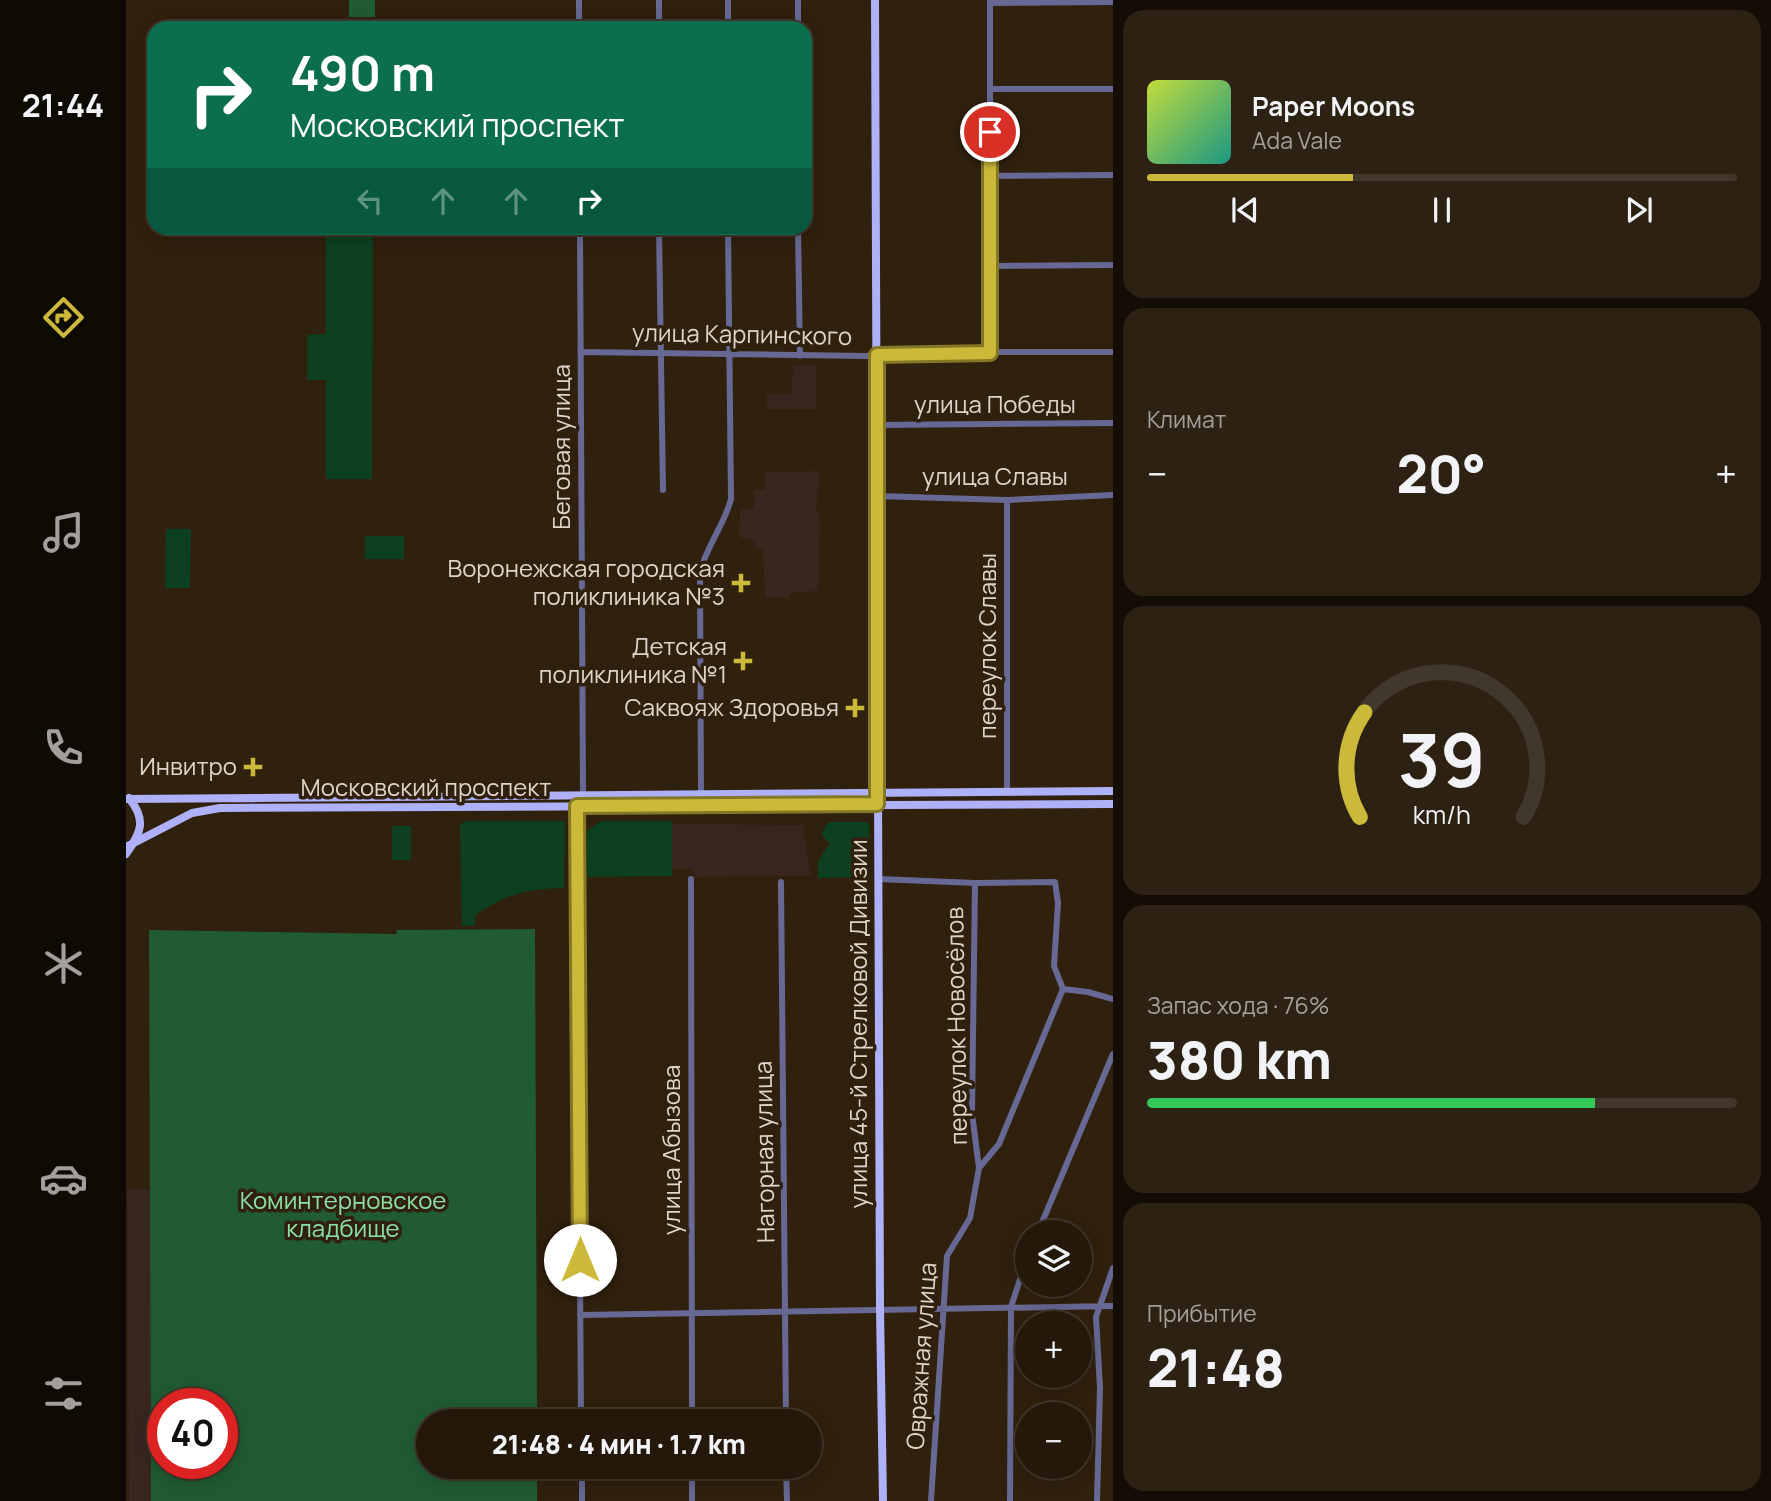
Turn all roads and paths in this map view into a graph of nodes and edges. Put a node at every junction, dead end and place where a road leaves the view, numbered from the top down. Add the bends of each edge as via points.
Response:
1 (579, 0) edge
2 (659, 0) edge
3 (728, 0) edge
4 (798, 0) edge
5 (875, 0) edge
6 (990, 1) edge
7 (1113, 2) edge
8 (579, 21) edge
9 (659, 21) edge
10 (728, 21) edge
11 (798, 21) edge
12 (990, 89) junction
13 (1113, 89) edge
14 (1113, 175) edge
15 (990, 176) junction
16 (580, 235) edge
17 (659, 235) edge
18 (728, 235) edge
19 (798, 235) edge
20 (1113, 265) edge
21 (991, 266) junction
22 (581, 352) junction
23 (1113, 352) edge
24 (990, 353) junction
25 (661, 354) junction
26 (729, 354) junction
27 (877, 355) junction
28 (800, 356) junction
29 (1113, 423) edge
30 (877, 425) junction
31 (663, 490) dead end
32 (1113, 495) edge
33 (877, 496) junction
34 (1007, 500) junction
35 (1113, 791) edge
36 (877, 792) junction
37 (1007, 792) junction
38 (583, 795) junction
39 (701, 796) junction
40 (127, 797) edge
41 (877, 804) junction
42 (1113, 804) edge
43 (577, 806) junction
44 (129, 847) edge
45 (126, 854) edge
46 (691, 879) dead end
47 (878, 879) junction
48 (781, 883) dead end
49 (975, 883) junction
50 (1063, 989) junction
51 (1113, 999) edge
52 (1113, 1055) edge
53 (979, 1168) junction
54 (1043, 1220) edge
55 (1113, 1268) edge
56 (1015, 1295) edge
57 (1098, 1305) junction
58 (1113, 1306) edge
59 (944, 1307) junction
60 (1011, 1307) junction
61 (880, 1310) junction
62 (786, 1313) junction
63 (692, 1314) junction
64 (580, 1315) junction
65 (581, 1409) edge
66 (692, 1409) edge
67 (786, 1409) edge
68 (582, 1479) edge
69 (692, 1479) edge
70 (786, 1479) edge
71 (582, 1501) edge
72 (692, 1501) edge
73 (787, 1501) edge
74 (883, 1501) edge
75 (931, 1501) edge
76 (1010, 1501) edge
77 (1097, 1501) edge

1 - 8 street
2 - 9 street
3 - 10 street
4 - 11 street
5 - 27 main road, улица 45-й Стрелковой Дивизии
6 - 7 street
6 - 12 street
12 - 13 street
12 - 15 street
14 - 15 street
15 - 21 street
16 - 22 street, Беговая улица
17 - 25 street
18 - 26 street
19 - 28 street
20 - 21 street
21 - 24 street
22 - 25 street, улица Карпинского
22 - 38 street, Беговая улица
23 - 24 street, улица Карпинского
24 - 27 street, улица Карпинского
25 - 26 street, улица Карпинского
25 - 31 street
26 - 28 street, улица Карпинского
26 - 39 street via 731,499 726,522 704,555 700,573
27 - 28 street, улица Карпинского
27 - 30 main road, улица 45-й Стрелковой Дивизии
29 - 30 street, улица Победы
30 - 33 main road, улица 45-й Стрелковой Дивизии
32 - 34 street, улица Славы
33 - 34 street, улица Славы
33 - 36 main road, улица 45-й Стрелковой Дивизии
34 - 37 street, переулок Славы
35 - 37 main road, Московский проспект
36 - 37 main road, Московский проспект
36 - 39 main road, Московский проспект
36 - 41 main road, улица 45-й Стрелковой Дивизии
38 - 39 main road, Московский проспект
38 - 40 main road, Московский проспект
38 - 43 street, Беговая улица
40 - 44 main road via 138,809 142,825
41 - 42 main road, Московский проспект
41 - 43 main road, Московский проспект
41 - 47 main road, улица 45-й Стрелковой Дивизии
43 - 44 main road, Московский проспект via 211,809 192,813
43 - 64 street, Беговая улица
44 - 45 main road
46 - 63 street, улица Абызова
47 - 49 street
47 - 61 main road, улица 45-й Стрелковой Дивизии
48 - 62 street, Нагорная улица
49 - 50 street via 1055,881 1054,966
49 - 53 street, переулок Новосёлов via 972,1113
50 - 51 street
50 - 53 street, Овражная улица via 999,1144
52 - 54 street
53 - 59 street, Овражная улица via 970,1218 947,1256
55 - 57 street
56 - 60 street
57 - 58 street
57 - 60 street
57 - 77 street
59 - 60 street
59 - 61 street
59 - 75 street, Овражная улица
60 - 76 street
61 - 62 street
61 - 74 main road, улица 45-й Стрелковой Дивизии
62 - 63 street
62 - 67 street, Нагорная улица
63 - 64 street
63 - 66 street, улица Абызова
64 - 65 street, Беговая улица
68 - 71 street
69 - 72 street
70 - 73 street

